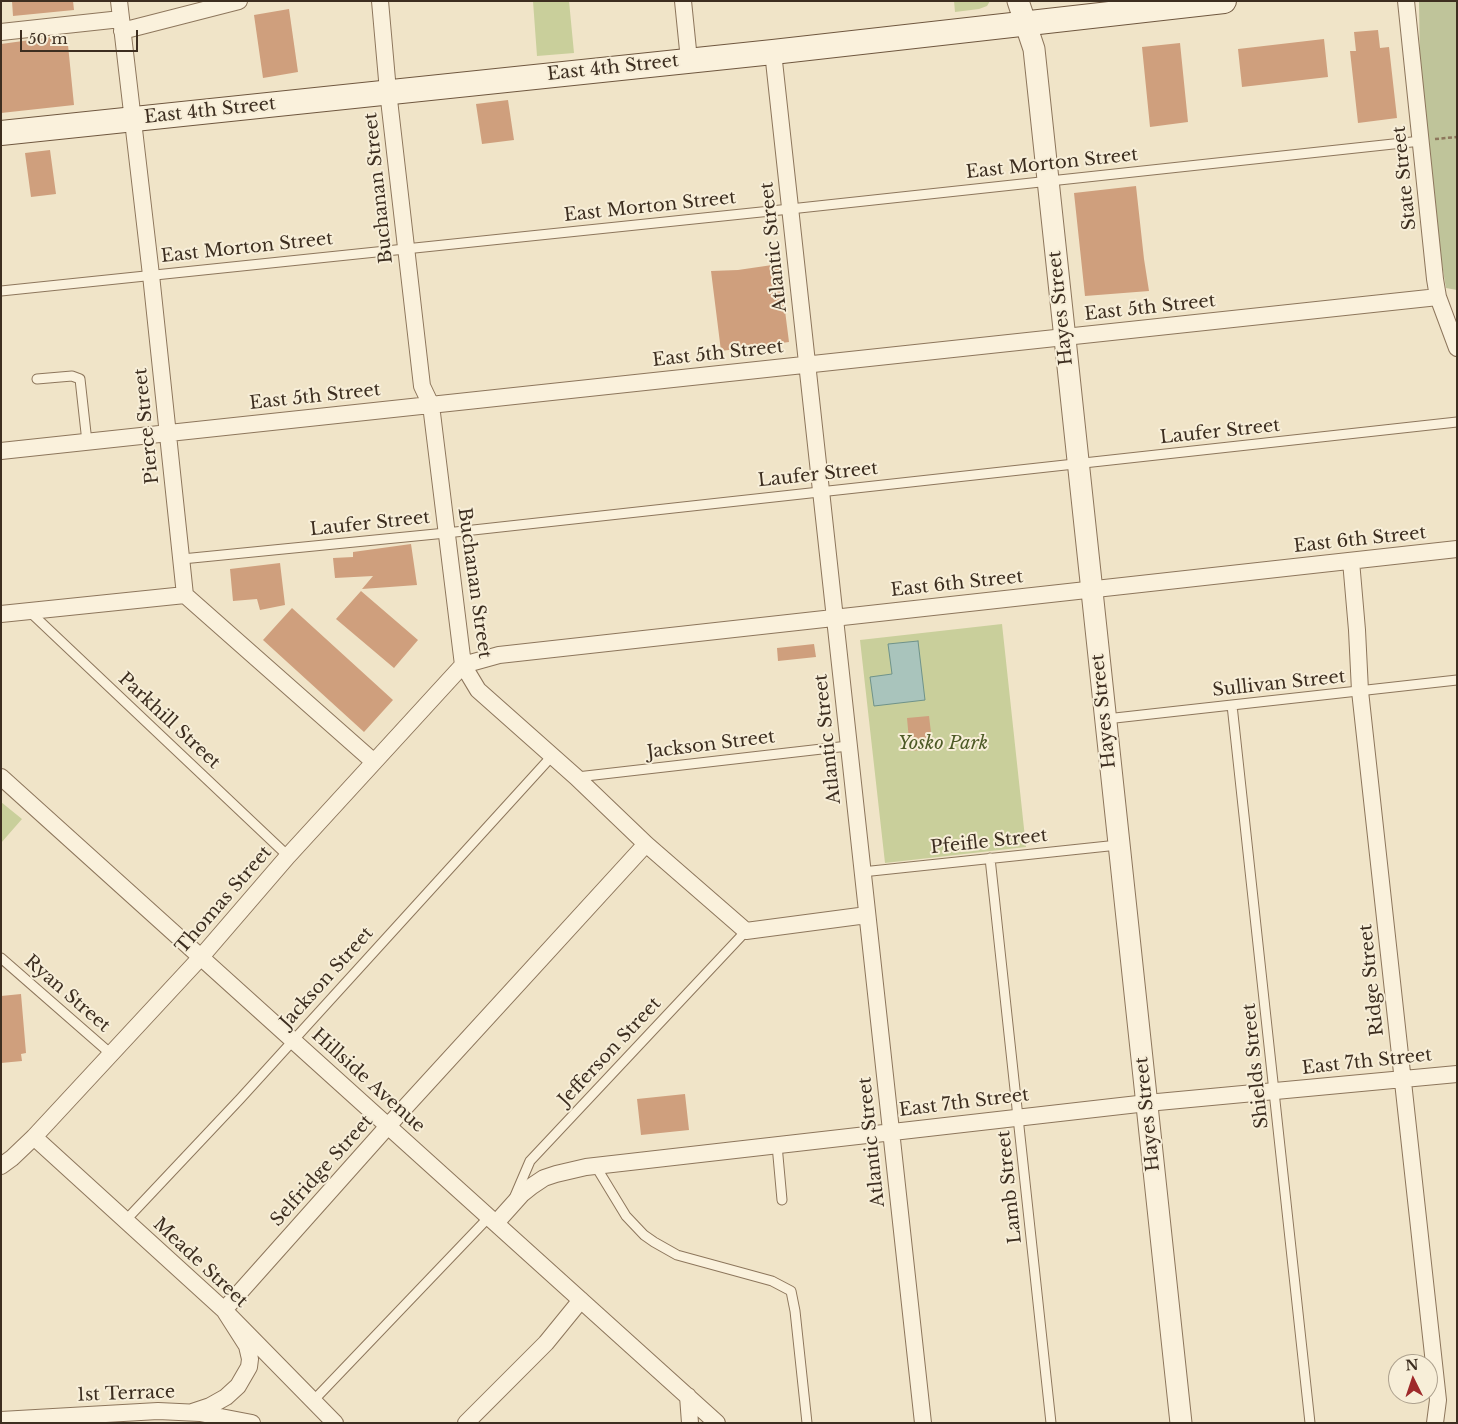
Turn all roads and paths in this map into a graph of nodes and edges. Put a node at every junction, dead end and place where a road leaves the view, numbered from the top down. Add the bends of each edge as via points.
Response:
1 (119, 1) edge
2 (239, 1) edge
3 (380, 1) edge
4 (683, 1) edge
5 (1018, 1) edge
6 (1224, 1) edge
7 (1406, 1) edge
8 (1143, 5) edge
9 (1025, 23) junction
10 (122, 25) junction
11 (1, 32) edge
12 (773, 52) junction
13 (689, 60) junction
14 (388, 91) junction
15 (133, 119) junction
16 (1, 133) edge
17 (1457, 137) edge
18 (1421, 140) junction
19 (1048, 180) junction
20 (790, 209) junction
21 (406, 248) junction
22 (151, 275) junction
23 (1, 290) edge
24 (1438, 297) junction
25 (1064, 337) junction
26 (1457, 348) edge
27 (807, 364) junction
28 (37, 379) dead end
29 (431, 405) junction
30 (1457, 422) edge
31 (168, 433) junction
32 (87, 442) junction
33 (1, 451) edge
34 (1078, 464) junction
35 (820, 491) junction
36 (446, 533) junction
37 (1457, 549) edge
38 (182, 559) junction
39 (1351, 561) junction
40 (1092, 589) junction
41 (186, 595) junction
42 (28, 611) junction
43 (1, 614) edge
44 (834, 617) junction
45 (464, 665) junction
46 (1457, 680) edge
47 (1360, 691) junction
48 (1232, 705) junction
49 (1105, 720) junction
50 (848, 746) junction
51 (552, 756) junction
52 (374, 762) junction
53 (1, 777) edge
54 (576, 777) junction
55 (646, 844) junction
56 (1119, 844) junction
57 (288, 856) junction
58 (990, 858) junction
59 (862, 872) junction
60 (867, 915) junction
61 (746, 931) junction
62 (201, 957) junction
63 (1, 958) edge
64 (293, 1040) junction
65 (112, 1054) junction
66 (1457, 1074) edge
67 (1403, 1079) junction
68 (1275, 1092) junction
69 (1146, 1103) junction
70 (1019, 1117) junction
71 (388, 1126) junction
72 (891, 1132) junction
73 (34, 1137) junction
74 (777, 1145) junction
75 (6, 1162) edge
76 (595, 1166) junction
77 (782, 1200) dead end
78 (512, 1204) junction
79 (492, 1220) junction
80 (125, 1221) junction
81 (582, 1300) junction
82 (224, 1310) junction
83 (688, 1396) junction
84 (313, 1401) junction
85 (192, 1412) junction
86 (1, 1420) edge
87 (252, 1423) edge
88 (335, 1423) edge
89 (466, 1423) edge
90 (690, 1423) edge
91 (717, 1423) edge
92 (807, 1423) edge
93 (923, 1423) edge
94 (1051, 1423) edge
95 (1181, 1423) edge
96 (1310, 1423) edge
97 (1435, 1423) edge

1 - 10 street, Pierce Street
2 - 10 street
3 - 14 street, Buchanan Street
4 - 13 street
5 - 9 street, Hayes Street
6 - 8 main road, East 4th Street
7 - 18 street, State Street
8 - 9 main road, East 4th Street
9 - 12 main road, East 4th Street
9 - 19 street, Hayes Street via 1034,49
10 - 11 street
10 - 15 street, Pierce Street
12 - 13 main road, East 4th Street
12 - 20 street, Atlantic Street
13 - 14 main road, East 4th Street
14 - 15 main road, East 4th Street
14 - 21 street, Buchanan Street
15 - 16 main road, East 4th Street
15 - 22 street, Pierce Street
17 - 18 path
18 - 19 lane, East Morton Street
18 - 24 street, State Street
19 - 20 lane, East Morton Street
19 - 25 street, Hayes Street
20 - 21 lane, East Morton Street
20 - 27 street, Atlantic Street
21 - 22 lane, East Morton Street
21 - 29 street, Buchanan Street via 422,386
22 - 23 lane, East Morton Street
22 - 31 street, Pierce Street
24 - 25 street, East 5th Street
24 - 26 street, State Street
25 - 27 street, East 5th Street
25 - 34 street, Hayes Street
27 - 29 street, East 5th Street
27 - 35 street, Atlantic Street
28 - 32 lane via 72,376 80,379
29 - 31 street, East 5th Street
29 - 36 street, Buchanan Street
30 - 34 lane, Laufer Street
31 - 32 street, East 5th Street
31 - 38 street, Pierce Street
32 - 33 street, East 5th Street
34 - 35 lane, Laufer Street
34 - 40 street, Hayes Street
35 - 36 lane, Laufer Street
35 - 44 street, Atlantic Street
36 - 38 lane, Laufer Street
36 - 45 street, Buchanan Street
37 - 39 street, East 6th Street
38 - 41 street, Pierce Street
39 - 40 street, East 6th Street
39 - 47 street, Ridge Street
40 - 44 street, East 6th Street
40 - 49 street, Hayes Street
41 - 42 street
41 - 52 street
42 - 43 street
42 - 57 lane, Parkhill Street
44 - 45 street, East 6th Street via 499,656
44 - 50 street, Atlantic Street
45 - 51 street, Buchanan Street via 478,690
45 - 52 street, Thomas Street
46 - 47 lane, Sullivan Street
47 - 48 lane, Sullivan Street
47 - 67 street, Ridge Street
48 - 49 lane, Sullivan Street
48 - 68 lane, Shields Street
49 - 56 street, Hayes Street
50 - 54 lane, Jackson Street
50 - 59 street, Atlantic Street
51 - 54 street, Buchanan Street
51 - 64 lane, Jackson Street
52 - 57 street, Thomas Street
53 - 62 street, Hillside Avenue
54 - 55 street, Buchanan Street
55 - 61 street, Buchanan Street
55 - 71 street, Selfridge Street
56 - 58 lane, Pfeifle Street
56 - 69 street, Hayes Street
57 - 62 street, Thomas Street
58 - 59 lane, Pfeifle Street
58 - 70 lane, Lamb Street
59 - 60 street, Atlantic Street
60 - 61 street
60 - 72 street, Atlantic Street
61 - 78 lane, Jefferson Street via 530,1161
62 - 64 street, Hillside Avenue
62 - 65 street, Thomas Street
63 - 65 lane, Ryan Street
64 - 71 street, Hillside Avenue
64 - 80 lane, Jackson Street
65 - 73 street, Thomas Street
66 - 67 street, East 7th Street
67 - 68 street, East 7th Street
67 - 97 street, Ridge Street via 1438,1400
68 - 69 street, East 7th Street
68 - 96 lane, Shields Street
69 - 70 street, East 7th Street
69 - 95 street, Hayes Street
70 - 72 street, East 7th Street
70 - 94 lane, Lamb Street
71 - 79 street, Hillside Avenue
71 - 82 street, Selfridge Street
72 - 74 street, East 7th Street
72 - 93 street, Atlantic Street
73 - 75 street, Thomas Street
73 - 80 street, Meade Street
74 - 76 street, East 7th Street
74 - 77 lane
76 - 78 street, East 7th Street via 544,1178
76 - 92 lane via 626,1216 659,1246 691,1259 772,1281 791,1291
78 - 79 street, East 7th Street
79 - 81 street, Hillside Avenue
79 - 84 lane
80 - 82 street, Meade Street
81 - 83 street, Hillside Avenue
81 - 89 street via 546,1343
82 - 84 street, Meade Street
82 - 85 street via 247,1346 249,1367 243,1380 226,1397
83 - 90 street
83 - 91 street, Hillside Avenue
84 - 88 street, Meade Street
85 - 86 street, 1st Terrace
85 - 87 street, 1st Terrace

